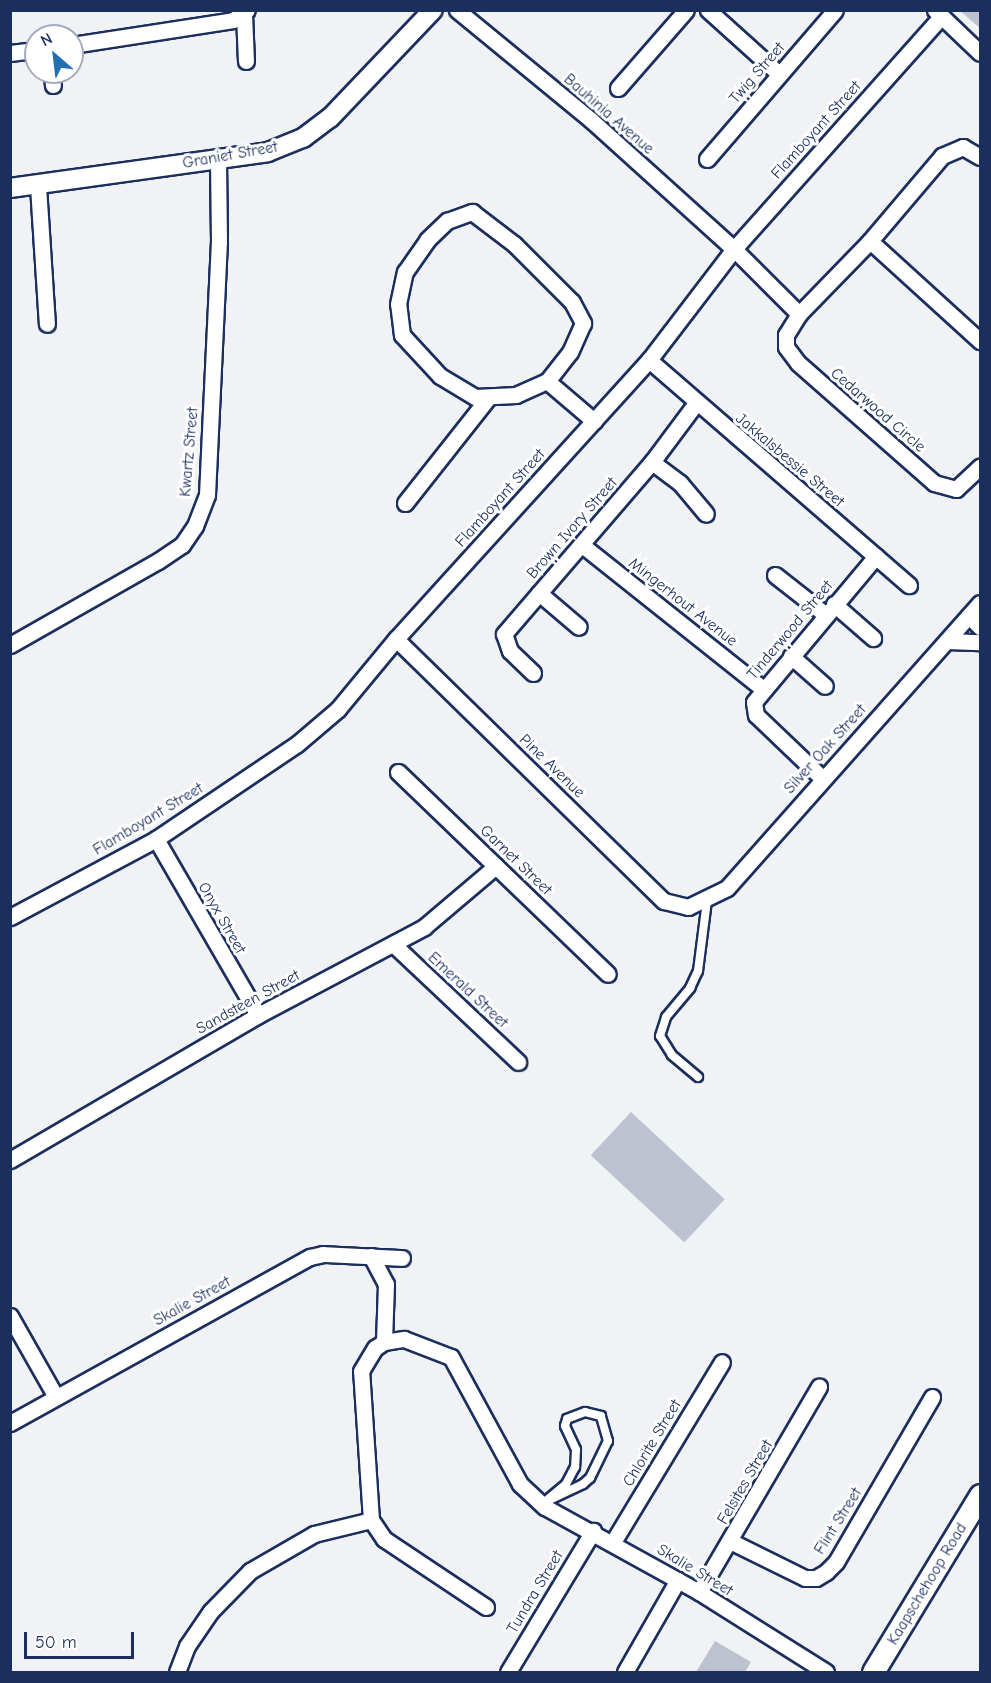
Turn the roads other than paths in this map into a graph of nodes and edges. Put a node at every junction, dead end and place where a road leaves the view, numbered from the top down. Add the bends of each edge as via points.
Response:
1 (433, 10) edge
2 (457, 10) edge
3 (686, 10) edge
4 (708, 10) edge
5 (835, 10) edge
6 (246, 12) edge
7 (938, 14) edge
8 (84, 43) edge
9 (981, 53) edge
10 (246, 61) dead end
11 (779, 74) junction
12 (618, 88) dead end
13 (981, 157) edge
14 (218, 159) junction
15 (707, 159) dead end
16 (38, 186) junction
17 (10, 188) edge
18 (870, 241) junction
19 (734, 249) junction
20 (799, 314) junction
21 (47, 324) dead end
22 (981, 341) edge
23 (649, 360) junction
24 (547, 381) junction
25 (488, 398) junction
26 (696, 403) junction
27 (594, 421) junction
28 (652, 462) junction
29 (981, 467) edge
30 (405, 503) dead end
31 (706, 514) dead end
32 (582, 545) junction
33 (876, 556) junction
34 (775, 575) dead end
35 (909, 585) dead end
36 (539, 593) junction
37 (981, 603) edge
38 (830, 610) junction
39 (969, 616) junction
40 (579, 627) dead end
41 (981, 627) edge
42 (873, 638) dead end
43 (396, 639) junction
44 (947, 641) junction
45 (981, 642) edge
46 (10, 645) edge
47 (791, 656) junction
48 (533, 673) dead end
49 (825, 686) dead end
50 (762, 688) junction
51 (398, 772) dead end
52 (822, 778) junction
53 (156, 839) junction
54 (496, 866) junction
55 (707, 901) junction
56 (688, 907) joint
57 (10, 917) edge
58 (393, 944) junction
59 (608, 974) dead end
60 (258, 1015) junction
61 (518, 1062) dead end
62 (698, 1077) dead end
63 (10, 1160) edge
64 (371, 1256) junction
65 (402, 1258) dead end
66 (10, 1316) edge
67 (384, 1342) junction
68 (722, 1362) dead end
69 (819, 1387) dead end
70 (56, 1397) junction
71 (932, 1397) dead end
72 (10, 1423) edge
73 (981, 1495) edge
74 (542, 1504) junction
75 (371, 1520) junction
76 (981, 1520) edge
77 (593, 1531) junction
78 (612, 1542) junction
79 (732, 1542) junction
80 (678, 1580) junction
81 (699, 1592) junction
82 (486, 1607) dead end
83 (177, 1672) edge
84 (508, 1672) edge
85 (625, 1672) edge
86 (826, 1672) edge
87 (873, 1672) edge
88 (889, 1672) edge

1 - 14 street, Graniet Street via 330,118 303,138 268,152
2 - 19 street, Bauhinia Avenue via 591,120
3 - 12 street
4 - 11 street
5 - 11 street, Twig Street
6 - 8 street via 233,20
6 - 10 street
7 - 9 street
7 - 19 street, Flamboyant Street
11 - 15 street, Twig Street
13 - 18 street, Cedarwood Circle via 963,147 942,156
14 - 16 street, Graniet Street
14 - 46 street, Kwartz Street via 219,254 207,495 195,525 182,545 158,561
16 - 17 street, Graniet Street
16 - 21 street
18 - 20 street, Cedarwood Circle
18 - 22 street
19 - 20 street
19 - 23 street, Flamboyant Street
20 - 29 street, Cedarwood Circle via 786,335 786,347 798,363 934,483 956,489
23 - 26 street, Jakkalsbessie Street
23 - 27 street, Flamboyant Street
24 - 25 street via 516,395
24 - 25 street via 578,338 583,323 580,313 514,244 472,212 460,213 427,240 405,272 398,304 402,336 440,376 465,393
24 - 27 street
25 - 30 street
26 - 28 street, Brown Ivory Street
26 - 33 street, Jakkalsbessie Street
27 - 43 street, Flamboyant Street
28 - 31 street via 680,483
28 - 32 street, Brown Ivory Street
32 - 36 street, Brown Ivory Street
32 - 50 street, Mingerhout Avenue
33 - 35 street, Jakkalsbessie Street
33 - 38 street, Tinderwood Street
34 - 38 street
36 - 40 street
36 - 48 street, Brown Ivory Street via 504,634 510,651
37 - 39 street, Silver Oak Street
38 - 42 street
38 - 47 street, Tinderwood Street
39 - 41 street
39 - 44 street, Silver Oak Street
43 - 53 street, Flamboyant Street via 339,709 297,744
43 - 56 street, Pine Avenue via 663,901
44 - 45 street
44 - 52 street, Silver Oak Street
47 - 49 street
47 - 50 street, Tinderwood Street
50 - 52 street, Tinderwood Street via 754,702 756,715
51 - 54 street, Garnet Street
52 - 55 street, Silver Oak Street via 727,888
53 - 57 street, Flamboyant Street
53 - 60 street, Onyx Street
54 - 58 street, Sandsteen Street via 447,910
54 - 59 street, Garnet Street
55 - 56 street, Silver Oak Street
55 - 62 lane via 698,971 690,988 666,1017 660,1036 672,1055
58 - 60 street, Sandsteen Street
58 - 61 street, Emerald Street
60 - 63 street, Sandsteen Street
64 - 65 street, Skalie Street
64 - 67 street via 386,1284
64 - 70 street, Skalie Street via 310,1257
66 - 70 street
67 - 74 street, Skalie Street via 404,1339 451,1357 520,1484
67 - 75 street via 375,1348 361,1371
68 - 78 street, Chlorite Street
69 - 79 street, Felsites Street
70 - 72 street, Skalie Street
71 - 79 street, Flint Street via 836,1562 826,1572 816,1578 805,1578
73 - 87 main road, Kaapschehoop Road
74 - 74 lane via 590,1478 608,1441 601,1416 585,1412 567,1419 576,1449 575,1467 566,1484
74 - 77 street, Skalie Street
75 - 82 street via 384,1539
75 - 83 street via 314,1534 250,1571 212,1611 187,1646
76 - 88 main road, Kaapschehoop Road
77 - 78 street, Skalie Street
77 - 84 street, Tundra Street
78 - 80 street, Skalie Street
79 - 81 street, Felsites Street
80 - 81 street, Skalie Street
80 - 85 street
81 - 86 street, Skalie Street

